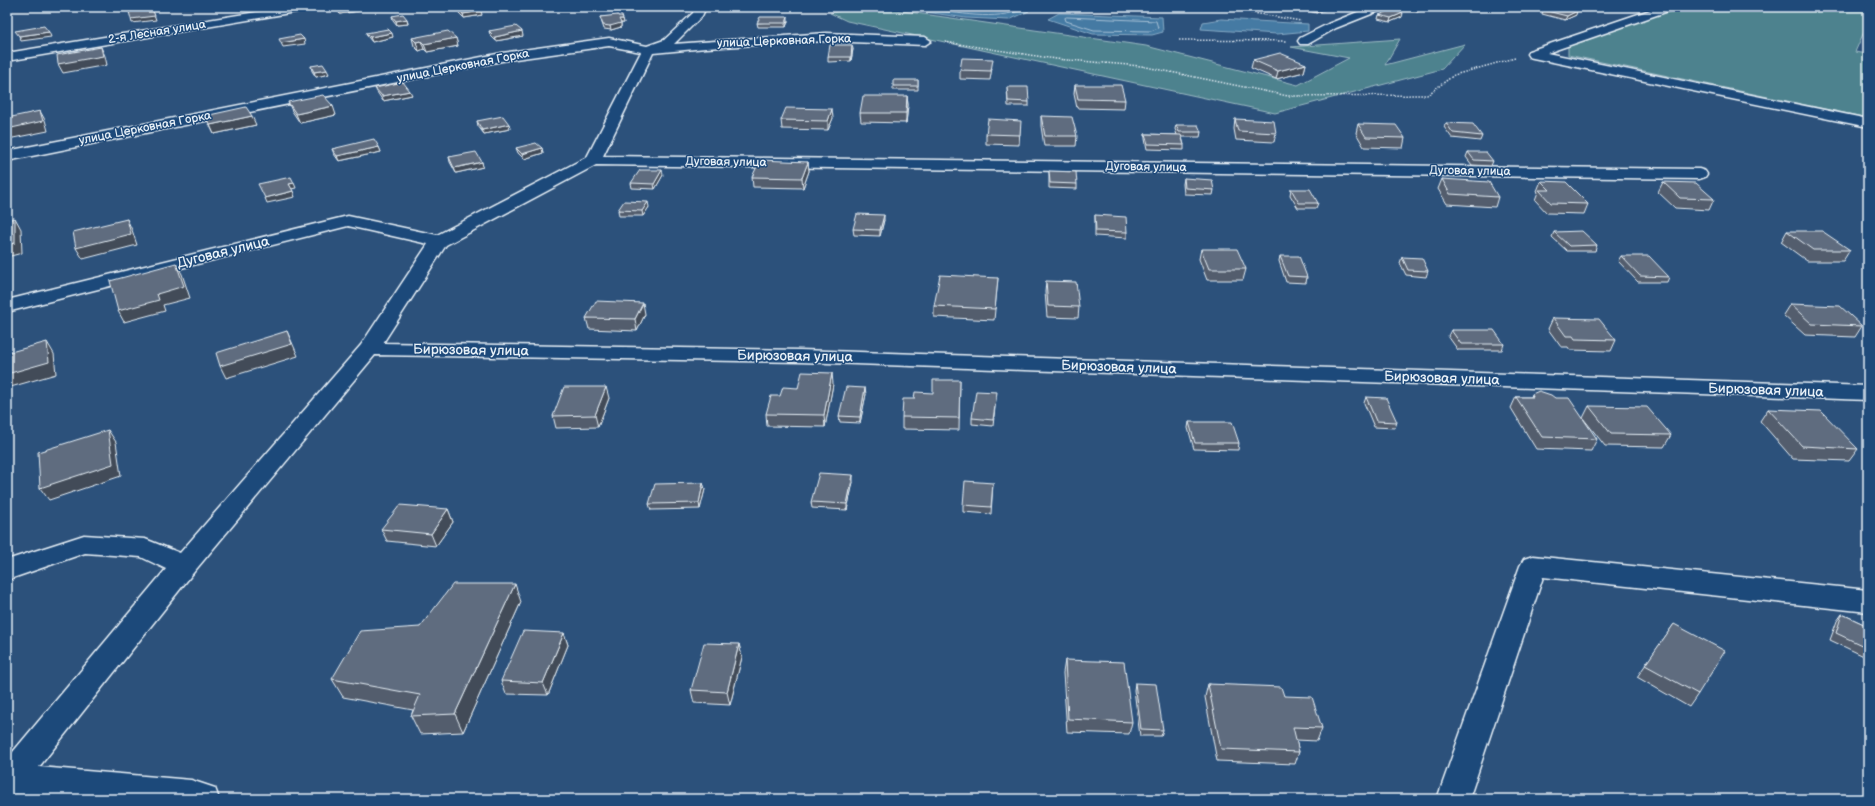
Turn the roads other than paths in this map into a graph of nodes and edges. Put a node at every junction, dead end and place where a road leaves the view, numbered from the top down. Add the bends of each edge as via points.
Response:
1 (307, 7) edge
2 (700, 7) edge
3 (1380, 7) edge
4 (1670, 7) edge
5 (925, 41) road end
6 (1304, 41) road end
7 (648, 50) junction
8 (7, 57) edge
9 (1868, 123) edge
10 (7, 156) edge
11 (593, 160) junction
12 (1699, 174) dead end
13 (439, 241) junction
14 (7, 306) edge
15 (369, 349) junction
16 (1868, 393) edge
17 (184, 566) junction
18 (7, 570) edge
19 (1868, 601) edge
20 (8, 781) edge
21 (203, 799) edge
22 (1452, 799) edge

1 - 8 street, 2-я Лесная улица
2 - 7 street via 698,14 668,43
3 - 6 street via 1332,26
4 - 9 street via 1533,54
5 - 7 street, улица Церковная Горка via 826,37
7 - 10 street, улица Церковная Горка via 609,42 502,57
7 - 11 street
11 - 12 street, Дуговая улица
11 - 13 street
13 - 14 street, Дуговая улица via 348,220
13 - 15 street
15 - 16 street, Бирюзовая улица via 808,356
15 - 17 street
17 - 18 street via 145,548 84,544
17 - 20 street
19 - 22 street via 1533,566
20 - 21 street via 191,795

